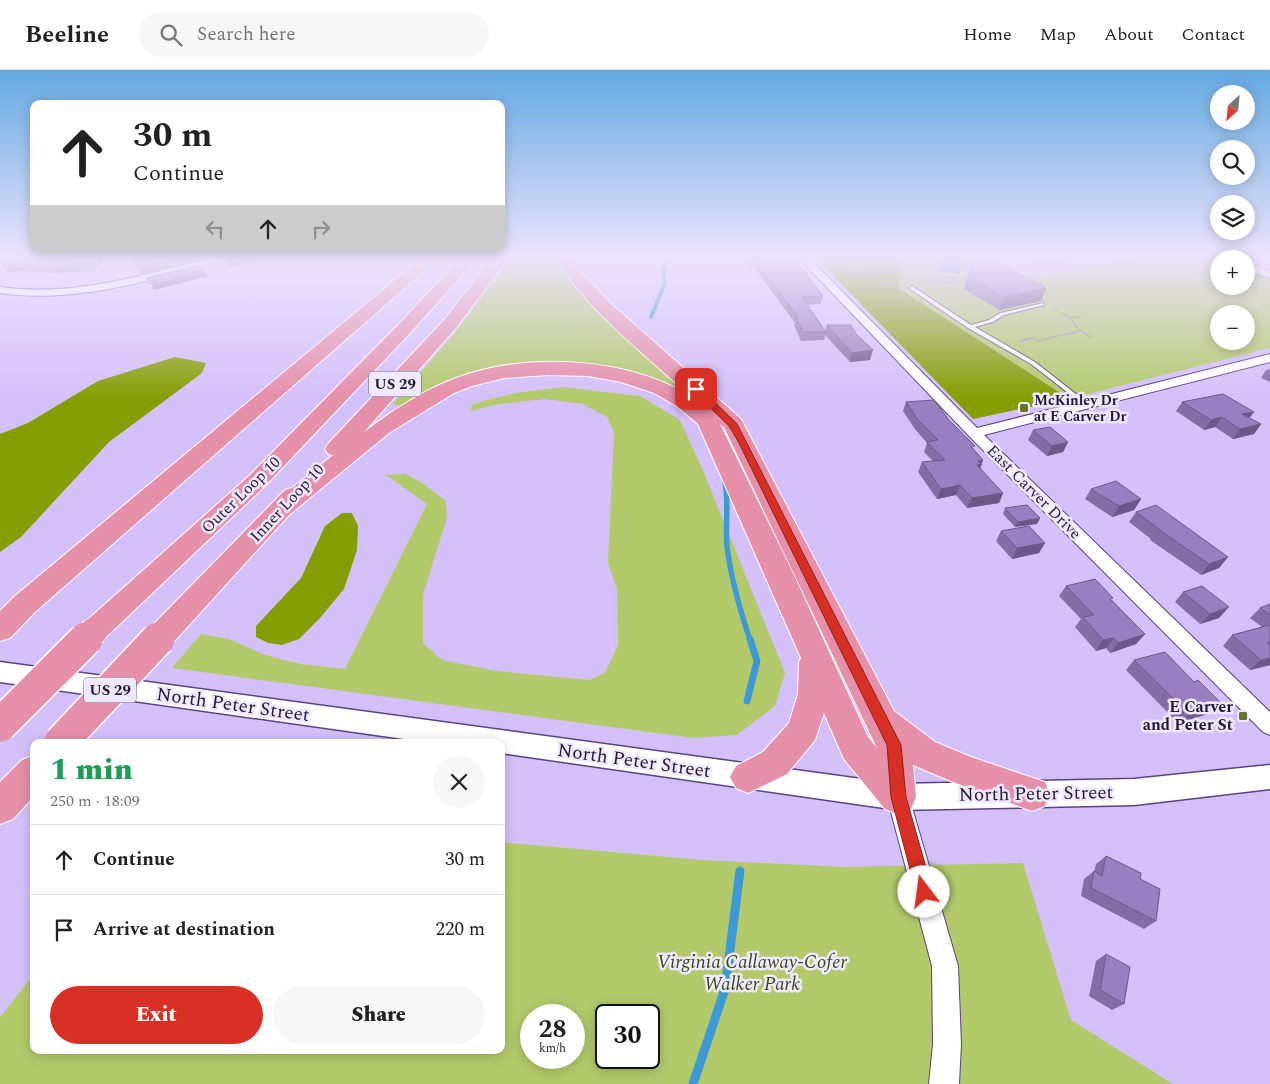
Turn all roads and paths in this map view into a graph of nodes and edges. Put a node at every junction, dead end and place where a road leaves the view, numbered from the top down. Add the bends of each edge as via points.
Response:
1 (378, 302) edge
2 (429, 302) edge
3 (466, 302) edge
4 (600, 302) edge
5 (848, 302) edge
6 (934, 302) edge
7 (1042, 304) dead end
8 (1051, 307) dead end
9 (1081, 317) dead end
10 (1071, 318) junction
11 (970, 326) junction
12 (1080, 331) junction
13 (1092, 338) dead end
14 (1020, 341) dead end
15 (1270, 358) edge
16 (1087, 405) junction
17 (974, 433) junction
18 (282, 509) junction
19 (25, 604) junction
20 (0, 618) edge
21 (0, 630) edge
22 (814, 653) junction
23 (0, 672) edge
24 (883, 721) junction
25 (0, 725) edge
26 (1270, 726) edge
27 (64, 739) edge
28 (477, 739) edge
29 (505, 743) edge
30 (30, 775) edge
31 (1270, 776) edge
32 (748, 777) junction
33 (1032, 794) junction
34 (898, 797) junction
35 (0, 807) edge
36 (944, 1084) edge

1 - 19 highway
2 - 25 highway, Outer Loop 10 / US 29, bridge via 258,481 94,631
3 - 18 highway, Inner Loop 10 / US 29
4 - 24 highway via 733,424
5 - 17 street, East Carver Drive
6 - 11 lane
7 - 11 lane
8 - 10 path
9 - 10 path
10 - 12 path
11 - 16 lane via 1032,363
12 - 13 path
12 - 14 path via 1038,341 1032,338
15 - 16 street
16 - 17 street
17 - 26 street, East Carver Drive
18 - 22 highway via 403,414 448,388 491,374 539,369 587,370 624,376 665,389 708,420
18 - 27 highway, Inner Loop 10 / US 29, bridge
19 - 20 highway
19 - 21 highway
22 - 32 highway via 814,694 803,730 776,763
22 - 34 highway via 856,748
23 - 28 street, North Peter Street
24 - 33 highway via 923,753
24 - 34 highway via 894,745
29 - 32 street, North Peter Street
30 - 35 highway
31 - 33 street, North Peter Street via 1134,792
32 - 34 street, North Peter Street
33 - 34 street, North Peter Street
34 - 36 street via 945,966 947,1044

